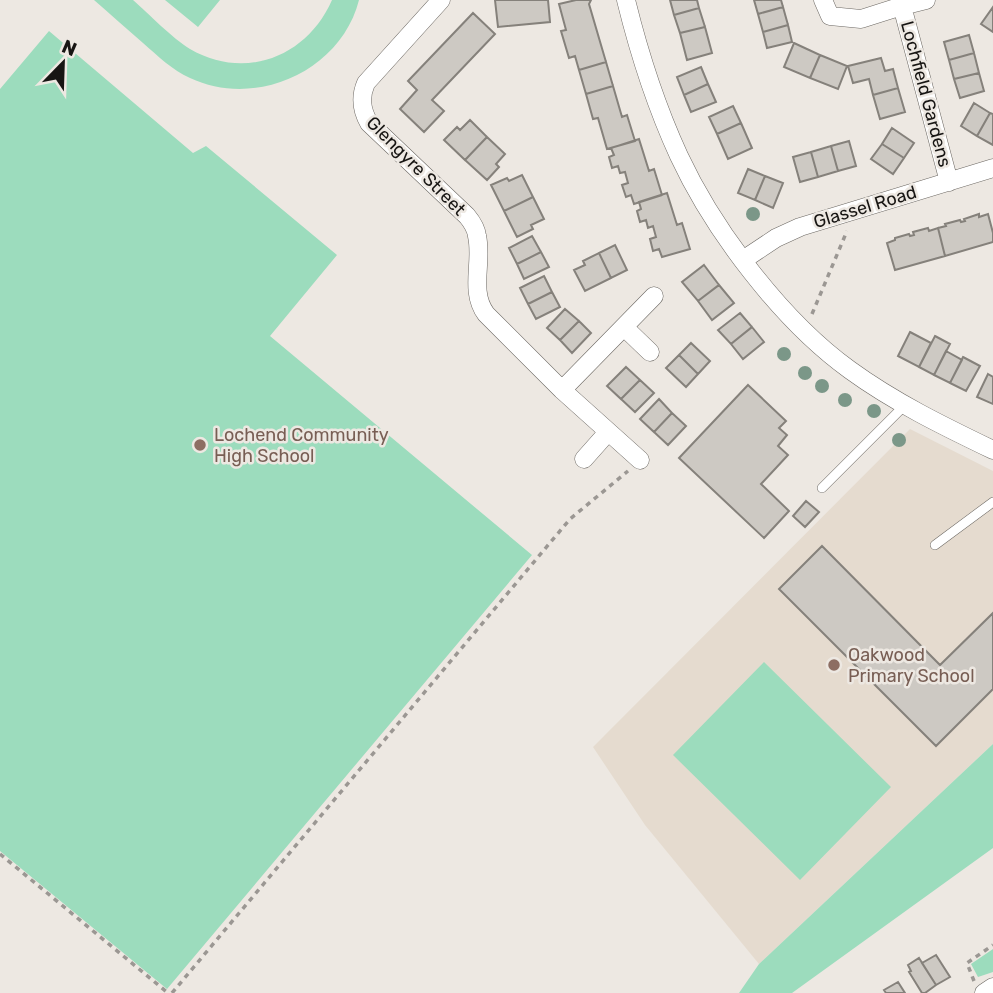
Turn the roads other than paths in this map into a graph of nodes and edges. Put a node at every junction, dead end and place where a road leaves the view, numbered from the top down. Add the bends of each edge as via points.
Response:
1 (441, 0) edge
2 (626, 0) edge
3 (823, 0) edge
4 (926, 0) edge
5 (902, 6) junction
6 (993, 168) edge
7 (950, 182) junction
8 (743, 260) junction
9 (654, 296) dead end
10 (624, 327) junction
11 (650, 352) dead end
12 (562, 390) junction
13 (904, 406) junction
14 (608, 432) junction
15 (993, 450) edge
16 (584, 459) dead end
17 (634, 465) road end
18 (822, 488) dead end
19 (993, 502) edge
20 (935, 545) dead end
21 (993, 987) edge
22 (984, 993) edge

1 - 12 street, Glengyre Street via 366,83 363,114 467,216 477,236 481,308
2 - 8 street via 655,99 680,157
3 - 5 street, Lochfield Gardens via 830,16 860,19
4 - 5 street, Lochfield Gardens
5 - 7 street, Lochfield Gardens
6 - 7 street, Glassel Road
7 - 8 street, Glassel Road via 800,227
8 - 13 street via 804,331
9 - 10 street
10 - 11 street
10 - 12 street
12 - 14 street, Glengyre Street
13 - 15 street
13 - 18 lane
14 - 16 street
14 - 17 street, Glengyre Street
19 - 20 lane
21 - 22 street

